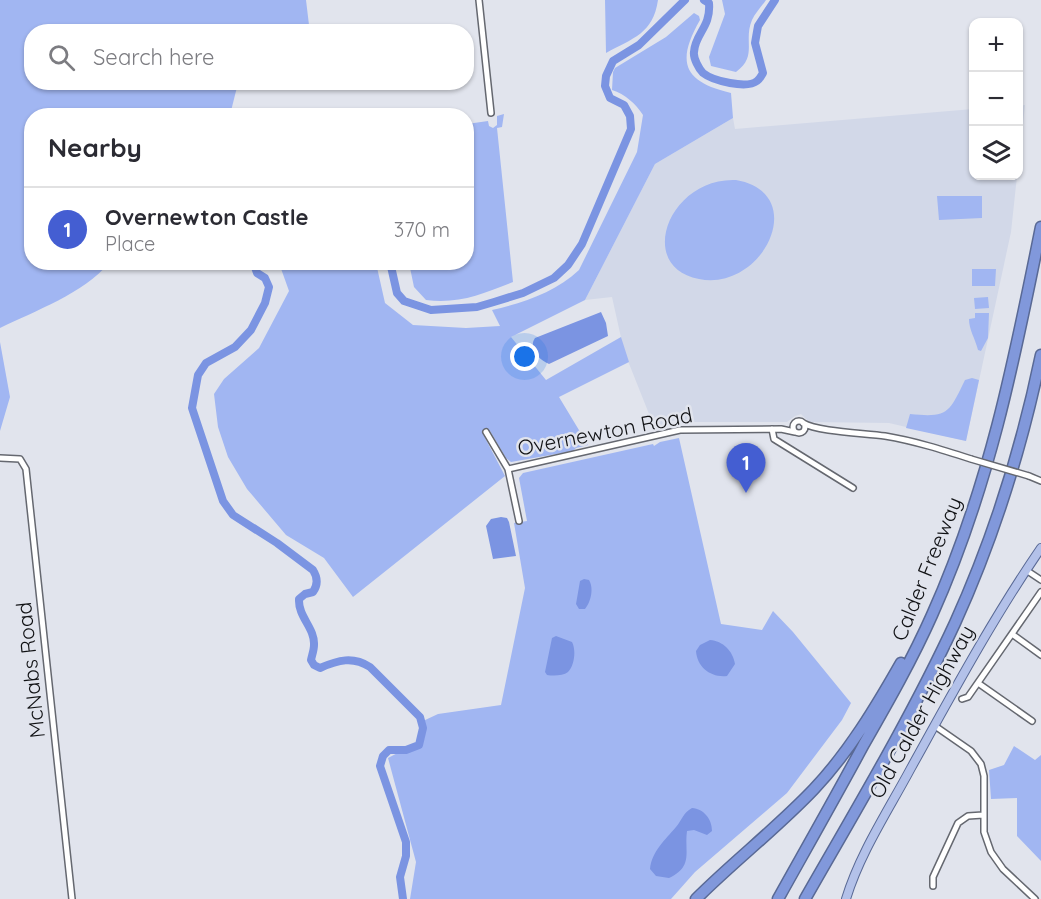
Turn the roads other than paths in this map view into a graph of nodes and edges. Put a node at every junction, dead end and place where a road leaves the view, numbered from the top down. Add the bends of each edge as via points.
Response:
1 (479, 0) edge
2 (491, 113) dead end
3 (1041, 227) edge
4 (1041, 355) edge
5 (803, 423) junction
6 (794, 424) junction
7 (776, 429) junction
8 (820, 429) junction
9 (486, 432) dead end
10 (795, 432) junction
11 (803, 432) junction
12 (0, 458) edge
13 (508, 469) junction
14 (1041, 480) edge
15 (853, 488) dead end
16 (970, 518) junction
17 (519, 521) dead end
18 (1041, 548) edge
19 (1026, 570) junction
20 (1041, 580) edge
21 (1041, 592) edge
22 (1012, 634) junction
23 (1041, 655) edge
24 (978, 683) junction
25 (962, 699) dead end
26 (1032, 721) dead end
27 (935, 726) junction
28 (983, 815) junction
29 (933, 886) dead end
30 (72, 899) edge
31 (696, 899) edge
32 (778, 899) edge
33 (806, 899) edge
34 (846, 899) edge
35 (1035, 899) edge

1 - 2 street
3 - 16 highway, Calder Freeway via 1004,404
4 - 33 highway, Calder Freeway via 1015,462 969,588 930,673
5 - 6 street
5 - 8 street
5 - 11 street
6 - 7 street, Overnewton Road
6 - 10 street
7 - 10 street, Overnewton Road
7 - 13 street, Overnewton Road via 685,429
7 - 15 street via 773,438
8 - 11 street
8 - 14 street, bridge via 897,438
9 - 13 street
10 - 11 street
12 - 30 street, McNabs Road via 20,459 26,468
13 - 17 street
16 - 31 highway via 905,656 842,755 807,796
16 - 32 highway, Calder Freeway via 919,642
18 - 19 main road, Old Calder Highway
19 - 20 street
19 - 27 main road, Old Calder Highway
21 - 22 street
22 - 23 street
22 - 24 street
24 - 25 street
24 - 26 street
27 - 28 street via 971,751 981,764
27 - 34 main road, Old Calder Highway via 863,856
28 - 29 street via 968,816 958,823 933,877
28 - 35 street via 991,852

